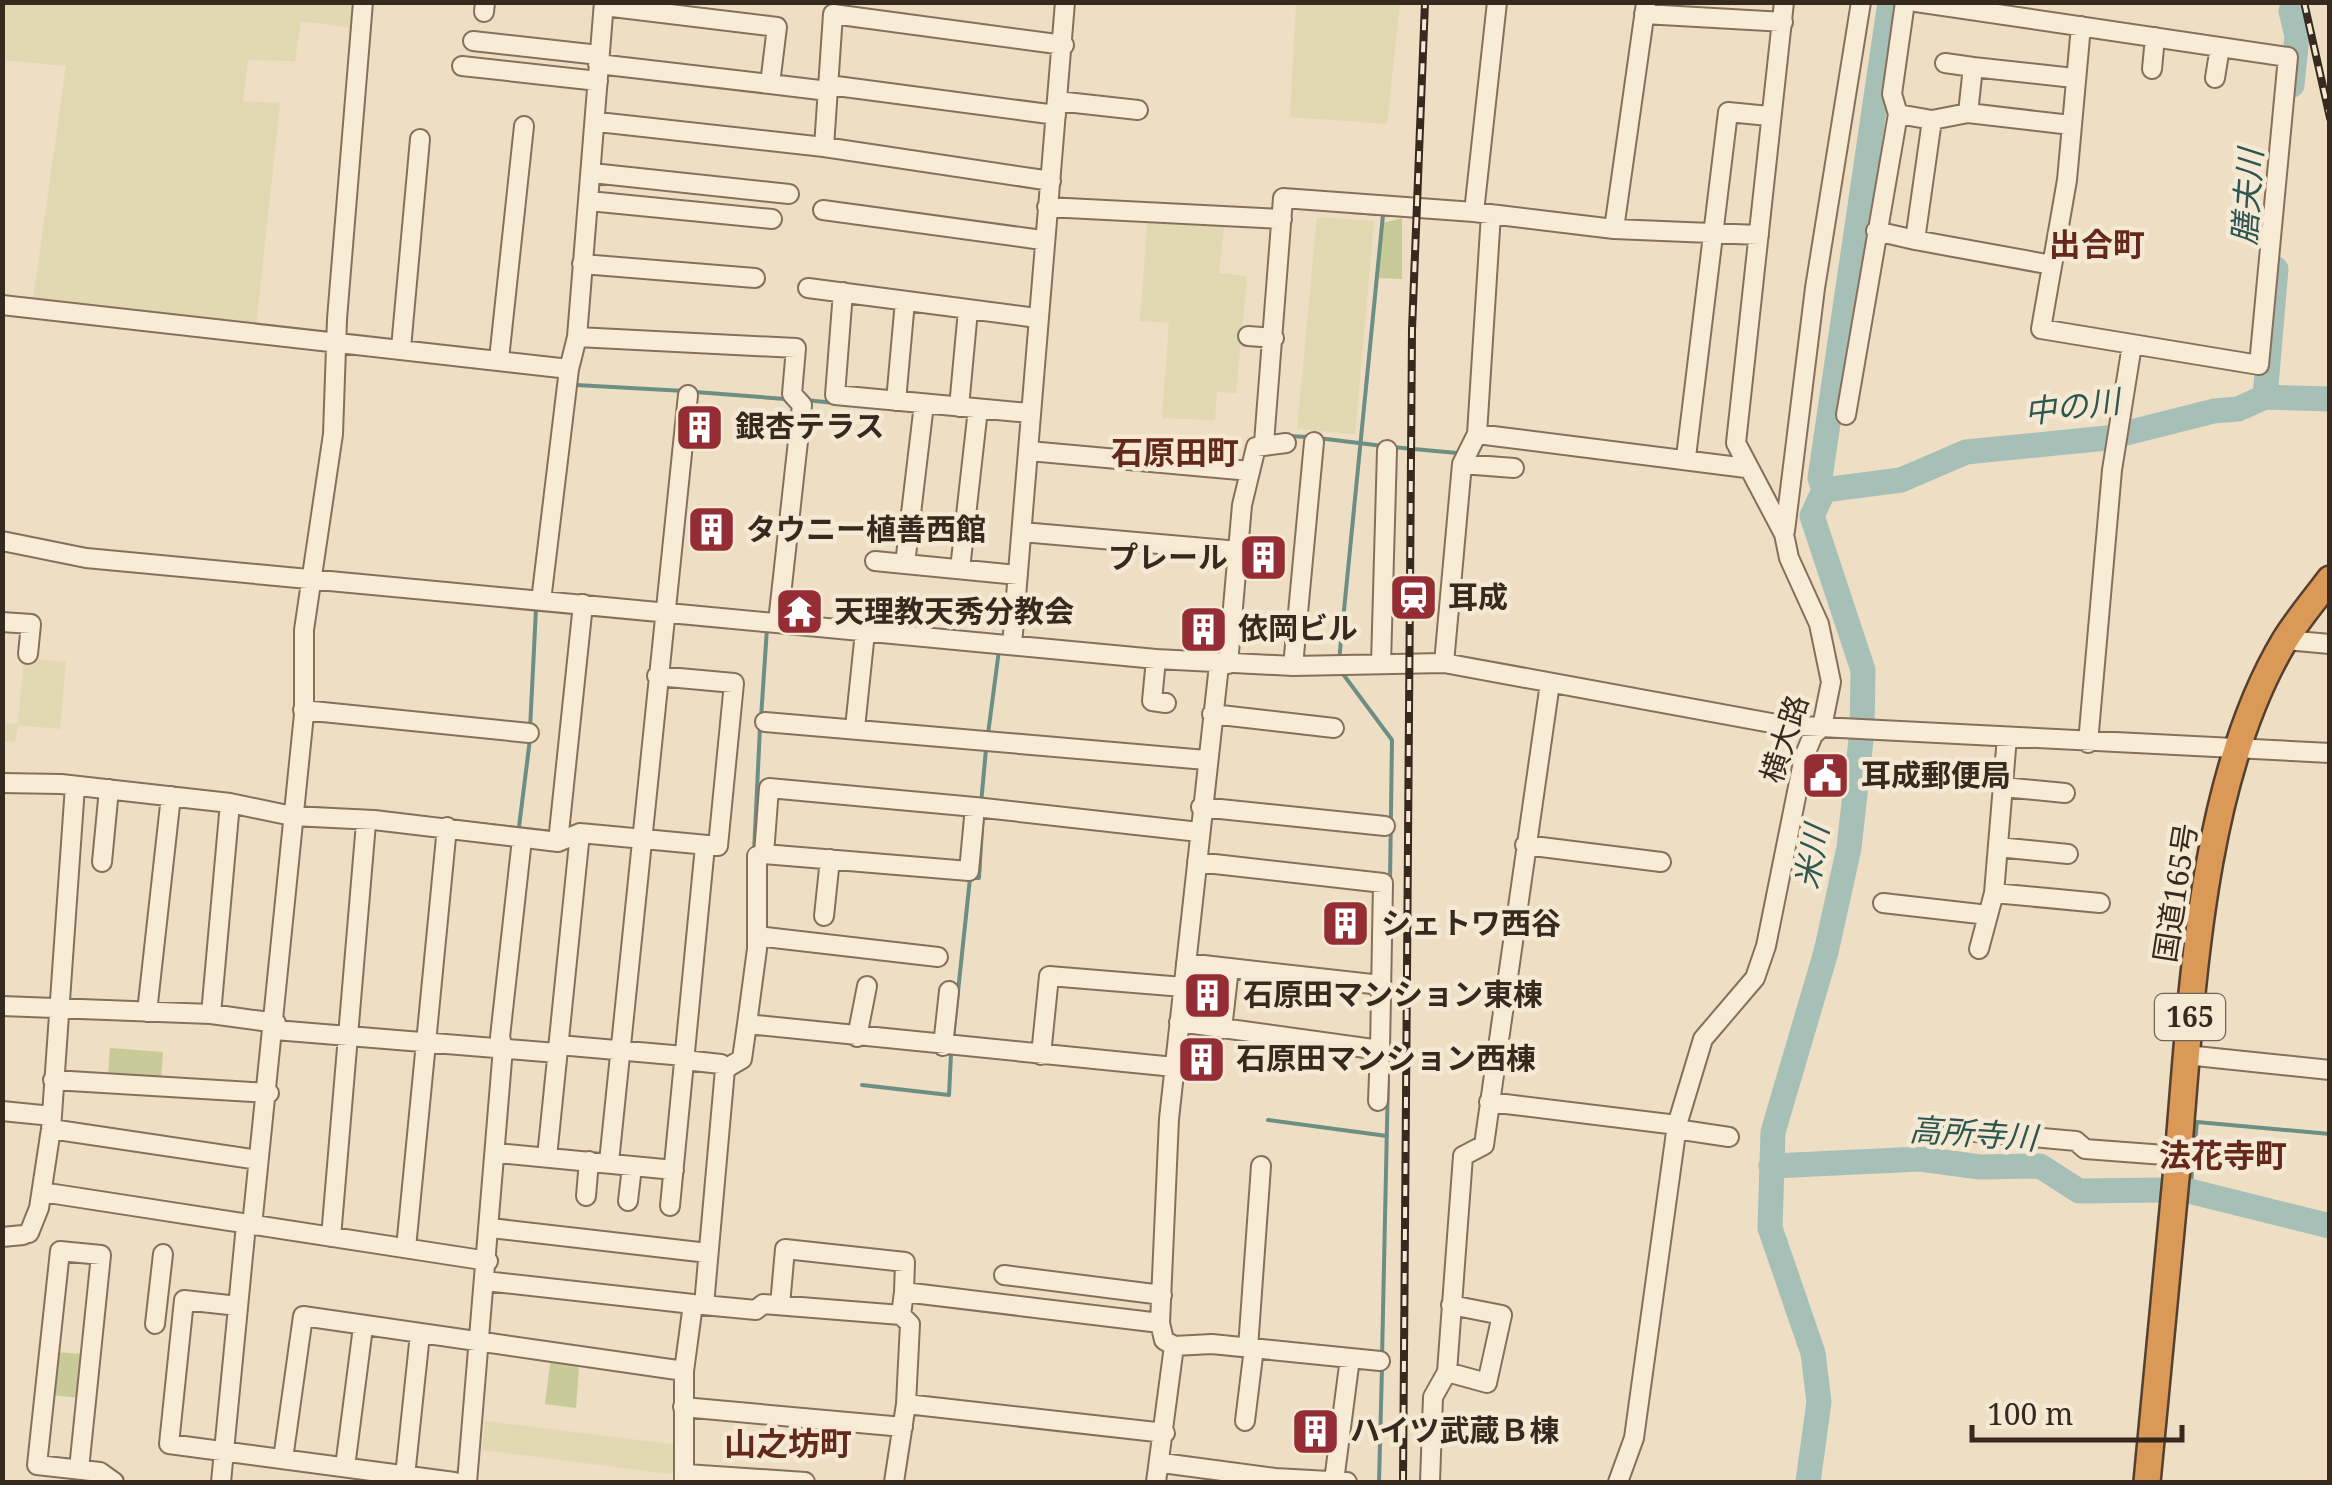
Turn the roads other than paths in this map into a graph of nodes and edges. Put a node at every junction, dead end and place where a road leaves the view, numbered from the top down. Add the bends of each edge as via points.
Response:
1 (364, 2) edge
2 (1064, 2) edge
3 (1497, 2) edge
4 (1861, 2) edge
5 (1905, 2) edge
6 (1916, 2) edge
7 (604, 4) edge
8 (1647, 6) edge
9 (873, 11) edge
10 (1783, 12) edge
11 (2082, 26) junction
12 (2155, 37) junction
13 (473, 41) dead end
14 (1064, 45) junction
15 (2220, 47) junction
16 (1945, 63) dead end
17 (462, 66) dead end
18 (598, 67) junction
19 (1973, 67) junction
20 (2152, 69) dead end
21 (2074, 78) junction
22 (2216, 78) dead end
23 (770, 84) junction
24 (829, 88) junction
25 (1056, 108) junction
26 (1138, 110) dead end
27 (1968, 112) junction
28 (1898, 114) junction
29 (1769, 116) junction
30 (1932, 120) junction
31 (598, 122) junction
32 (2070, 125) junction
33 (524, 126) dead end
34 (420, 138) dead end
35 (824, 147) junction
36 (592, 173) junction
37 (1051, 181) junction
38 (789, 194) dead end
39 (589, 202) junction
40 (1047, 207) junction
41 (823, 210) dead end
42 (1482, 213) junction
43 (772, 219) dead end
44 (1282, 220) junction
45 (1614, 229) junction
46 (1714, 231) junction
47 (1876, 231) junction
48 (1758, 235) junction
49 (1042, 240) junction
50 (1915, 240) junction
51 (582, 264) junction
52 (2052, 265) junction
53 (755, 278) dead end
54 (808, 288) dead end
55 (843, 292) junction
56 (904, 300) junction
57 (2, 305) edge
58 (968, 310) junction
59 (1037, 318) junction
60 (1248, 336) dead end
61 (578, 337) junction
62 (1274, 338) junction
63 (335, 345) junction
64 (2132, 345) junction
65 (401, 348) junction
66 (499, 359) junction
67 (570, 370) junction
68 (688, 394) dead end
69 (896, 401) junction
70 (924, 404) junction
71 (969, 408) junction
72 (1029, 413) junction
73 (1846, 415) dead end
74 (1477, 434) junction
75 (1314, 442) dead end
76 (1286, 443) dead end
77 (1264, 444) junction
78 (1387, 450) dead end
79 (1029, 451) junction
80 (1686, 457) junction
81 (1462, 464) junction
82 (1514, 468) dead end
83 (1746, 468) junction
84 (1250, 471) junction
85 (1022, 532) junction
86 (1784, 534) junction
87 (2, 541) edge
88 (1238, 551) junction
89 (875, 561) dead end
90 (905, 564) junction
91 (960, 569) junction
92 (1018, 575) junction
93 (310, 577) junction
94 (2330, 579) edge
95 (540, 601) junction
96 (583, 604) junction
97 (662, 612) junction
98 (2, 622) edge
99 (778, 622) junction
100 (865, 632) junction
101 (2285, 640) junction
102 (2330, 644) edge
103 (1012, 645) junction
104 (28, 654) dead end
105 (1156, 659) junction
106 (1444, 663) junction
107 (1224, 664) junction
108 (1380, 664) junction
109 (1293, 666) junction
110 (657, 676) junction
111 (1550, 682) junction
112 (1166, 703) dead end
113 (303, 710) junction
114 (1212, 714) junction
115 (765, 722) dead end
116 (1822, 727) junction
117 (855, 728) junction
118 (1334, 728) dead end
119 (529, 732) dead end
120 (2007, 737) junction
121 (2088, 743) junction
122 (2237, 749) junction
123 (2330, 753) edge
124 (1206, 760) junction
125 (2, 783) edge
126 (75, 786) junction
127 (2003, 787) junction
128 (109, 790) junction
129 (2065, 793) dead end
130 (171, 796) junction
131 (230, 803) junction
132 (975, 806) junction
133 (1201, 807) junction
134 (292, 816) junction
135 (366, 823) junction
136 (1384, 826) dead end
137 (447, 828) junction
138 (1199, 832) junction
139 (580, 833) junction
140 (522, 838) junction
141 (640, 838) junction
142 (558, 842) junction
143 (1525, 845) junction
144 (705, 846) junction
145 (1998, 847) junction
146 (764, 854) junction
147 (2068, 854) dead end
148 (830, 859) junction
149 (102, 862) dead end
150 (1197, 862) junction
151 (1662, 862) dead end
152 (1994, 894) junction
153 (1883, 903) dead end
154 (2100, 903) dead end
155 (824, 916) dead end
156 (1988, 916) junction
157 (757, 936) junction
158 (1979, 949) dead end
159 (938, 957) dead end
160 (1186, 963) junction
161 (1229, 968) junction
162 (1381, 984) junction
163 (866, 986) dead end
164 (1183, 987) junction
165 (949, 991) dead end
166 (2, 1006) edge
167 (57, 1010) junction
168 (148, 1012) junction
169 (211, 1014) junction
170 (1179, 1022) junction
171 (747, 1024) junction
172 (275, 1026) junction
173 (1222, 1029) junction
174 (350, 1035) junction
175 (857, 1037) junction
176 (425, 1042) junction
177 (943, 1046) junction
178 (504, 1048) junction
179 (558, 1049) junction
180 (620, 1050) junction
181 (1380, 1050) junction
182 (2186, 1055) junction
183 (1042, 1056) junction
184 (684, 1058) junction
185 (1174, 1067) junction
186 (726, 1069) junction
187 (2330, 1070) edge
188 (53, 1080) junction
189 (269, 1093) junction
190 (1378, 1100) dead end
191 (1489, 1102) junction
192 (2, 1111) edge
193 (51, 1123) junction
194 (1676, 1127) junction
195 (1953, 1130) dead end
196 (1730, 1138) dead end
197 (497, 1153) junction
198 (2178, 1156) junction
199 (547, 1157) junction
200 (258, 1160) junction
201 (599, 1162) junction
202 (1261, 1166) dead end
203 (632, 1167) junction
204 (674, 1170) junction
205 (42, 1192) junction
206 (586, 1196) dead end
207 (628, 1201) dead end
208 (670, 1206) dead end
209 (249, 1225) junction
210 (490, 1228) junction
211 (2, 1237) edge
212 (331, 1237) junction
213 (406, 1248) junction
214 (708, 1253) junction
215 (164, 1254) dead end
216 (488, 1260) junction
217 (1004, 1275) dead end
218 (485, 1281) junction
219 (904, 1292) junction
220 (1162, 1296) junction
221 (699, 1304) junction
222 (780, 1305) junction
223 (1451, 1305) junction
224 (238, 1306) junction
225 (902, 1315) junction
226 (1160, 1323) junction
227 (156, 1324) dead end
228 (363, 1326) junction
229 (420, 1334) junction
230 (480, 1343) junction
231 (1174, 1346) junction
232 (1251, 1348) junction
233 (1350, 1358) junction
234 (1380, 1361) dead end
235 (684, 1371) junction
236 (1447, 1372) junction
237 (906, 1404) junction
238 (682, 1407) junction
239 (1245, 1421) dead end
240 (903, 1428) junction
241 (1165, 1433) junction
242 (224, 1451) junction
243 (283, 1458) junction
244 (1162, 1463) junction
245 (345, 1468) junction
246 (80, 1469) junction
247 (405, 1476) junction
248 (685, 1478) edge
249 (1334, 1481) edge
250 (114, 1482) edge
251 (220, 1482) edge
252 (454, 1482) edge
253 (467, 1482) edge
254 (805, 1482) edge
255 (894, 1482) edge
256 (1156, 1482) edge
257 (1347, 1482) edge
258 (1430, 1482) edge
259 (1621, 1482) edge
260 (2147, 1482) edge

1 - 63 street
2 - 14 street
3 - 42 street
4 - 86 street via 1814,288
5 - 28 street via 1892,94
6 - 11 street
7 - 18 street
7 - 23 street via 776,27
8 - 10 street
8 - 45 street
9 - 14 street
9 - 24 street via 834,14
10 - 29 street, 横大路
11 - 12 street
11 - 21 street
12 - 15 street
12 - 20 street
13 - 18 street
14 - 25 street
15 - 22 street
15 - 64 street via 2288,57 2258,365
16 - 19 street
17 - 18 street
18 - 23 street
18 - 31 street
19 - 21 street
19 - 27 street
21 - 32 street
23 - 24 street
24 - 25 street
24 - 35 street
25 - 26 street
25 - 37 street
27 - 30 street
27 - 32 street
28 - 30 street
28 - 47 street
29 - 46 street via 1728,112
29 - 48 street, 横大路
30 - 50 street
31 - 35 street
31 - 36 street
32 - 52 street
33 - 66 street
34 - 65 street
35 - 37 street
36 - 38 street
36 - 39 street
37 - 40 street
39 - 43 street
39 - 51 street
40 - 44 street
40 - 49 street
41 - 49 street
42 - 44 street via 1283,198
42 - 45 street
42 - 74 street
44 - 62 street
45 - 46 street
46 - 48 street
46 - 80 street
47 - 50 street
47 - 73 street
48 - 83 street, 横大路 via 1736,443
49 - 59 street
50 - 52 street
51 - 53 street
51 - 61 street
52 - 64 street via 2042,329
54 - 55 street
55 - 56 street
55 - 69 street via 835,395
56 - 58 street
56 - 69 street
57 - 63 street
58 - 59 street
58 - 71 street
59 - 72 street
60 - 62 street
61 - 67 street
61 - 99 street via 796,348 792,394 802,405
62 - 77 street
63 - 65 street
63 - 93 street via 327,487
64 - 121 street
65 - 66 street
66 - 67 street
67 - 95 street
68 - 97 street
69 - 70 street
70 - 71 street
70 - 90 street
71 - 72 street
71 - 91 street
72 - 79 street
74 - 80 street
74 - 81 street
75 - 109 street
76 - 77 street
77 - 84 street via 1256,447
78 - 108 street
79 - 84 street
79 - 85 street
80 - 83 street
81 - 82 street
81 - 106 street
83 - 86 street, 横大路
84 - 88 street
85 - 88 street
85 - 92 street
86 - 116 street, 横大路 via 1832,682
87 - 93 street via 83,558
88 - 107 street
89 - 90 street
90 - 91 street
91 - 92 street
92 - 103 street
93 - 95 street
93 - 113 street
94 - 101 highway, 国道165号 / 165
95 - 96 street
96 - 97 street
96 - 142 street
97 - 99 street
97 - 110 street
98 - 104 street via 31,624
99 - 100 street
100 - 103 street
100 - 117 street
101 - 102 street
101 - 122 highway, 国道165号 / 165
103 - 105 street
105 - 107 street
105 - 112 street via 1152,701
106 - 108 street
106 - 111 street
107 - 109 street
107 - 114 street
108 - 109 street
110 - 141 street
110 - 144 street via 734,683 718,846
111 - 116 street via 1676,709
111 - 143 street
113 - 119 street
113 - 134 street
114 - 118 street
114 - 124 street
115 - 117 street
116 - 120 street
116 - 194 street, 横大路 via 1804,757 1755,978 1703,1039
117 - 124 street
120 - 121 street
120 - 127 street
121 - 122 street
122 - 123 street
122 - 182 highway, 国道165号 / 165 via 2210,875
124 - 133 street
125 - 126 street
126 - 128 street
126 - 167 street
127 - 129 street
127 - 145 street
128 - 130 street
128 - 149 street
130 - 131 street
130 - 168 street
131 - 134 street
131 - 169 street
132 - 138 street
132 - 146 street via 768,788
132 - 148 street via 969,871
133 - 136 street
133 - 138 street
134 - 135 street
134 - 172 street
135 - 137 street
135 - 174 street
137 - 140 street
137 - 176 street
138 - 150 street
139 - 141 street
139 - 142 street
139 - 179 street
140 - 142 street
140 - 178 street
141 - 144 street
141 - 180 street
143 - 151 street
143 - 191 street
144 - 184 street
145 - 147 street
145 - 152 street
146 - 148 street
146 - 157 street via 757,856
148 - 155 street
150 - 160 street
150 - 162 street via 1383,883
152 - 154 street
152 - 156 street
153 - 156 street
156 - 158 street
157 - 159 street
157 - 171 street
160 - 161 street
160 - 164 street
161 - 162 street
161 - 173 street
162 - 181 street
163 - 175 street
164 - 170 street
164 - 183 street via 1049,976
165 - 177 street
166 - 167 street
167 - 168 street
167 - 188 street
168 - 169 street
169 - 172 street
170 - 173 street
170 - 185 street
171 - 175 street
171 - 186 street via 742,1058
172 - 174 street
172 - 189 street
173 - 181 street
174 - 176 street
174 - 212 street
175 - 177 street
176 - 178 street
176 - 213 street
177 - 183 street
178 - 179 street
178 - 197 street
179 - 180 street
179 - 199 street
180 - 184 street
180 - 201 street
181 - 190 street
182 - 187 street
182 - 198 highway, 国道165号 / 165
183 - 185 street
184 - 186 street
184 - 204 street
185 - 220 street
186 - 214 street
188 - 189 street
188 - 193 street
189 - 200 street
191 - 194 street
191 - 223 street via 1484,1145 1463,1156
192 - 193 street
193 - 200 street
193 - 205 street
194 - 196 street
194 - 259 street, 横大路 via 1634,1438
195 - 198 street
197 - 199 street
197 - 210 street
198 - 260 highway, 国道165号 / 165
199 - 201 street
200 - 209 street
201 - 203 street
201 - 206 street
202 - 232 street
203 - 204 street
203 - 207 street
204 - 208 street
205 - 209 street
205 - 211 street via 26,1234
209 - 212 street
209 - 224 street
210 - 214 street
210 - 216 street
212 - 213 street
213 - 216 street
214 - 221 street
215 - 227 street
216 - 218 street
217 - 220 street
218 - 221 street
218 - 230 street
219 - 222 street via 905,1262 785,1249
219 - 225 street
219 - 226 street
220 - 226 street
221 - 222 street via 756,1310
221 - 235 street
222 - 225 street
223 - 236 street
223 - 236 street via 1502,1315 1486,1383
224 - 242 street
224 - 242 street via 184,1300 169,1444
225 - 237 street via 910,1324
226 - 231 street via 1164,1340
228 - 229 street
228 - 243 street via 303,1316
228 - 245 street
229 - 230 street
229 - 247 street
230 - 235 street
230 - 253 street
231 - 232 street
231 - 241 street
232 - 233 street
232 - 239 street
233 - 234 street
233 - 249 street
235 - 238 street
236 - 258 street via 1432,1396
237 - 240 street
237 - 241 street
238 - 240 street
238 - 248 street
240 - 255 street
241 - 244 street
242 - 243 street
242 - 251 street
243 - 245 street
244 - 249 street
244 - 256 street
245 - 247 street
246 - 246 street via 101,1255 60,1250 37,1465
246 - 250 street
247 - 252 street
248 - 254 street
249 - 257 street

